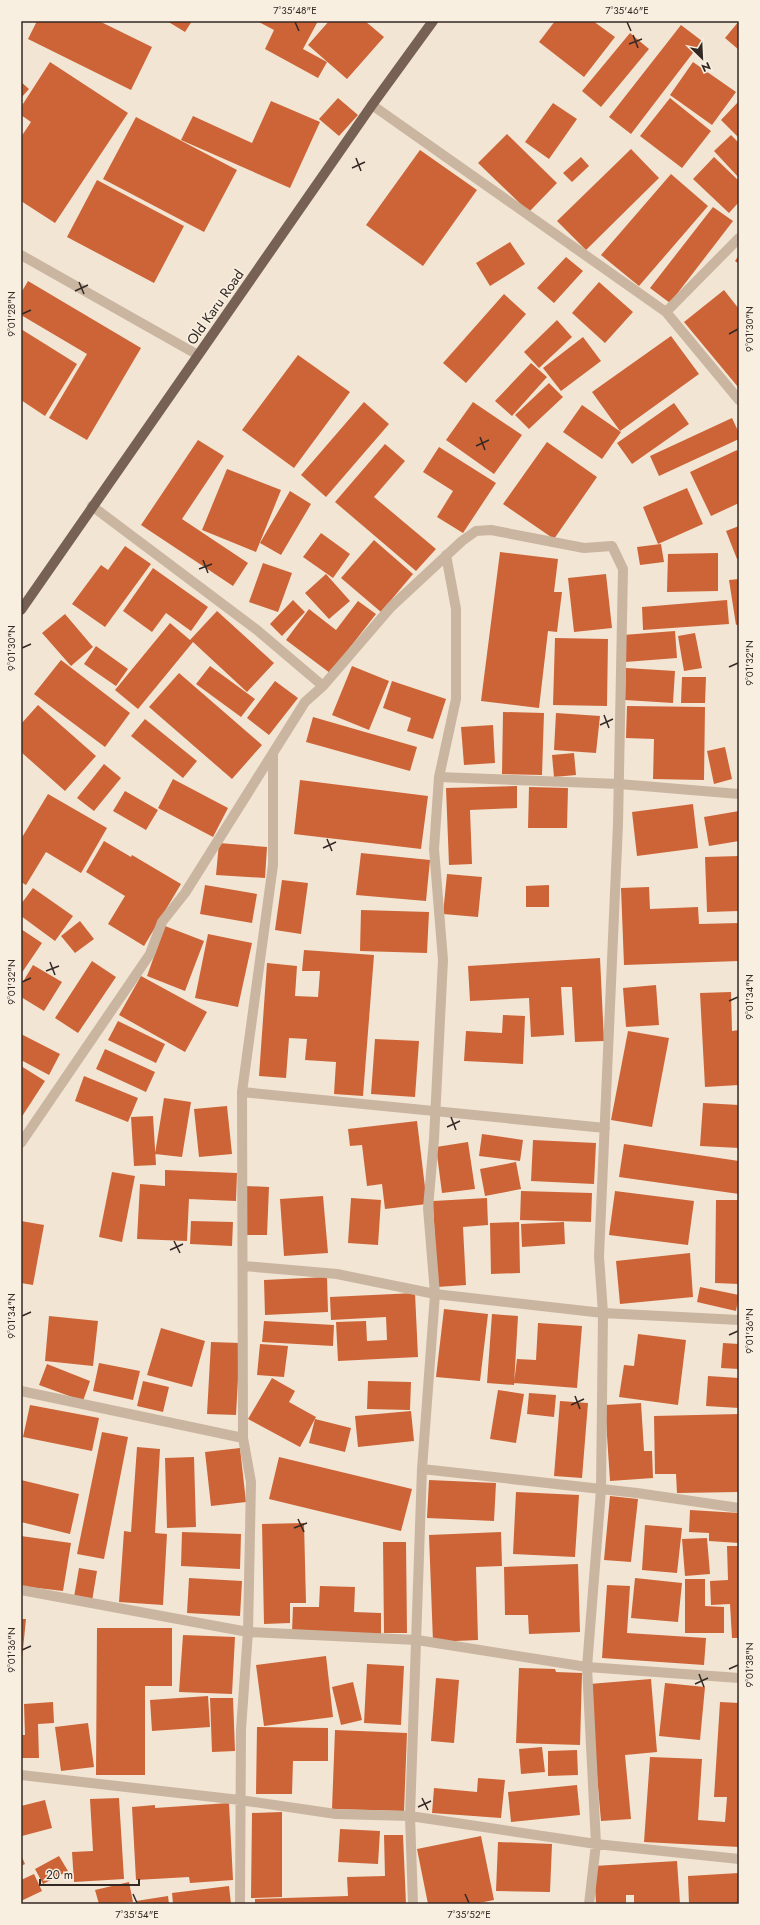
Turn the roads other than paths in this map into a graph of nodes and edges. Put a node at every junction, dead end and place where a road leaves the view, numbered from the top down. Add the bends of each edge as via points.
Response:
1 (433, 21) edge
2 (372, 105) junction
3 (739, 238) edge
4 (21, 256) edge
5 (666, 312) junction
6 (198, 355) junction
7 (739, 400) edge
8 (92, 506) junction
9 (446, 556) junction
10 (21, 610) edge
11 (323, 686) junction
12 (273, 752) junction
13 (439, 777) junction
14 (619, 784) junction
15 (739, 794) edge
16 (242, 1092) junction
17 (436, 1110) junction
18 (605, 1128) junction
19 (21, 1143) edge
20 (244, 1266) junction
21 (435, 1294) junction
22 (603, 1314) junction
23 (739, 1320) edge
24 (21, 1391) edge
25 (243, 1438) junction
26 (422, 1469) junction
27 (601, 1490) junction
28 (739, 1508) edge
29 (21, 1590) edge
30 (248, 1632) junction
31 (417, 1640) junction
32 (587, 1667) junction
33 (739, 1678) edge
34 (21, 1775) edge
35 (240, 1800) junction
36 (410, 1816) junction
37 (596, 1844) junction
38 (739, 1859) edge
39 (240, 1904) edge
40 (413, 1904) edge
41 (589, 1904) edge

1 - 2 main road, Old Karu Road
2 - 5 street
2 - 6 main road, Old Karu Road
3 - 5 street
4 - 6 street
5 - 7 street
6 - 8 main road, Old Karu Road
8 - 10 main road, Old Karu Road
8 - 11 street via 257,630
9 - 11 street via 392,607
9 - 13 street via 456,610 456,699
9 - 14 street via 462,540 476,531 491,530 584,548 612,546 624,568
11 - 12 street via 305,702
12 - 16 street via 273,865
12 - 19 street via 185,893 162,922 150,954
13 - 14 street
13 - 17 street via 434,849 443,960
14 - 15 street
14 - 18 street
16 - 17 street
16 - 20 street
17 - 18 street
17 - 21 street via 428,1208
18 - 22 street via 599,1256
20 - 21 street via 338,1274
20 - 25 street
21 - 22 street
21 - 26 street
22 - 23 street
22 - 27 street
24 - 25 street
25 - 30 street via 251,1482
26 - 27 street
26 - 31 street
27 - 28 street
27 - 32 street
29 - 30 street
30 - 31 street
30 - 35 street via 241,1729
31 - 32 street
31 - 36 street
32 - 33 street
32 - 37 street
34 - 35 street
35 - 36 street via 336,1814
35 - 39 street
36 - 37 street
36 - 40 street
37 - 38 street
37 - 41 street

